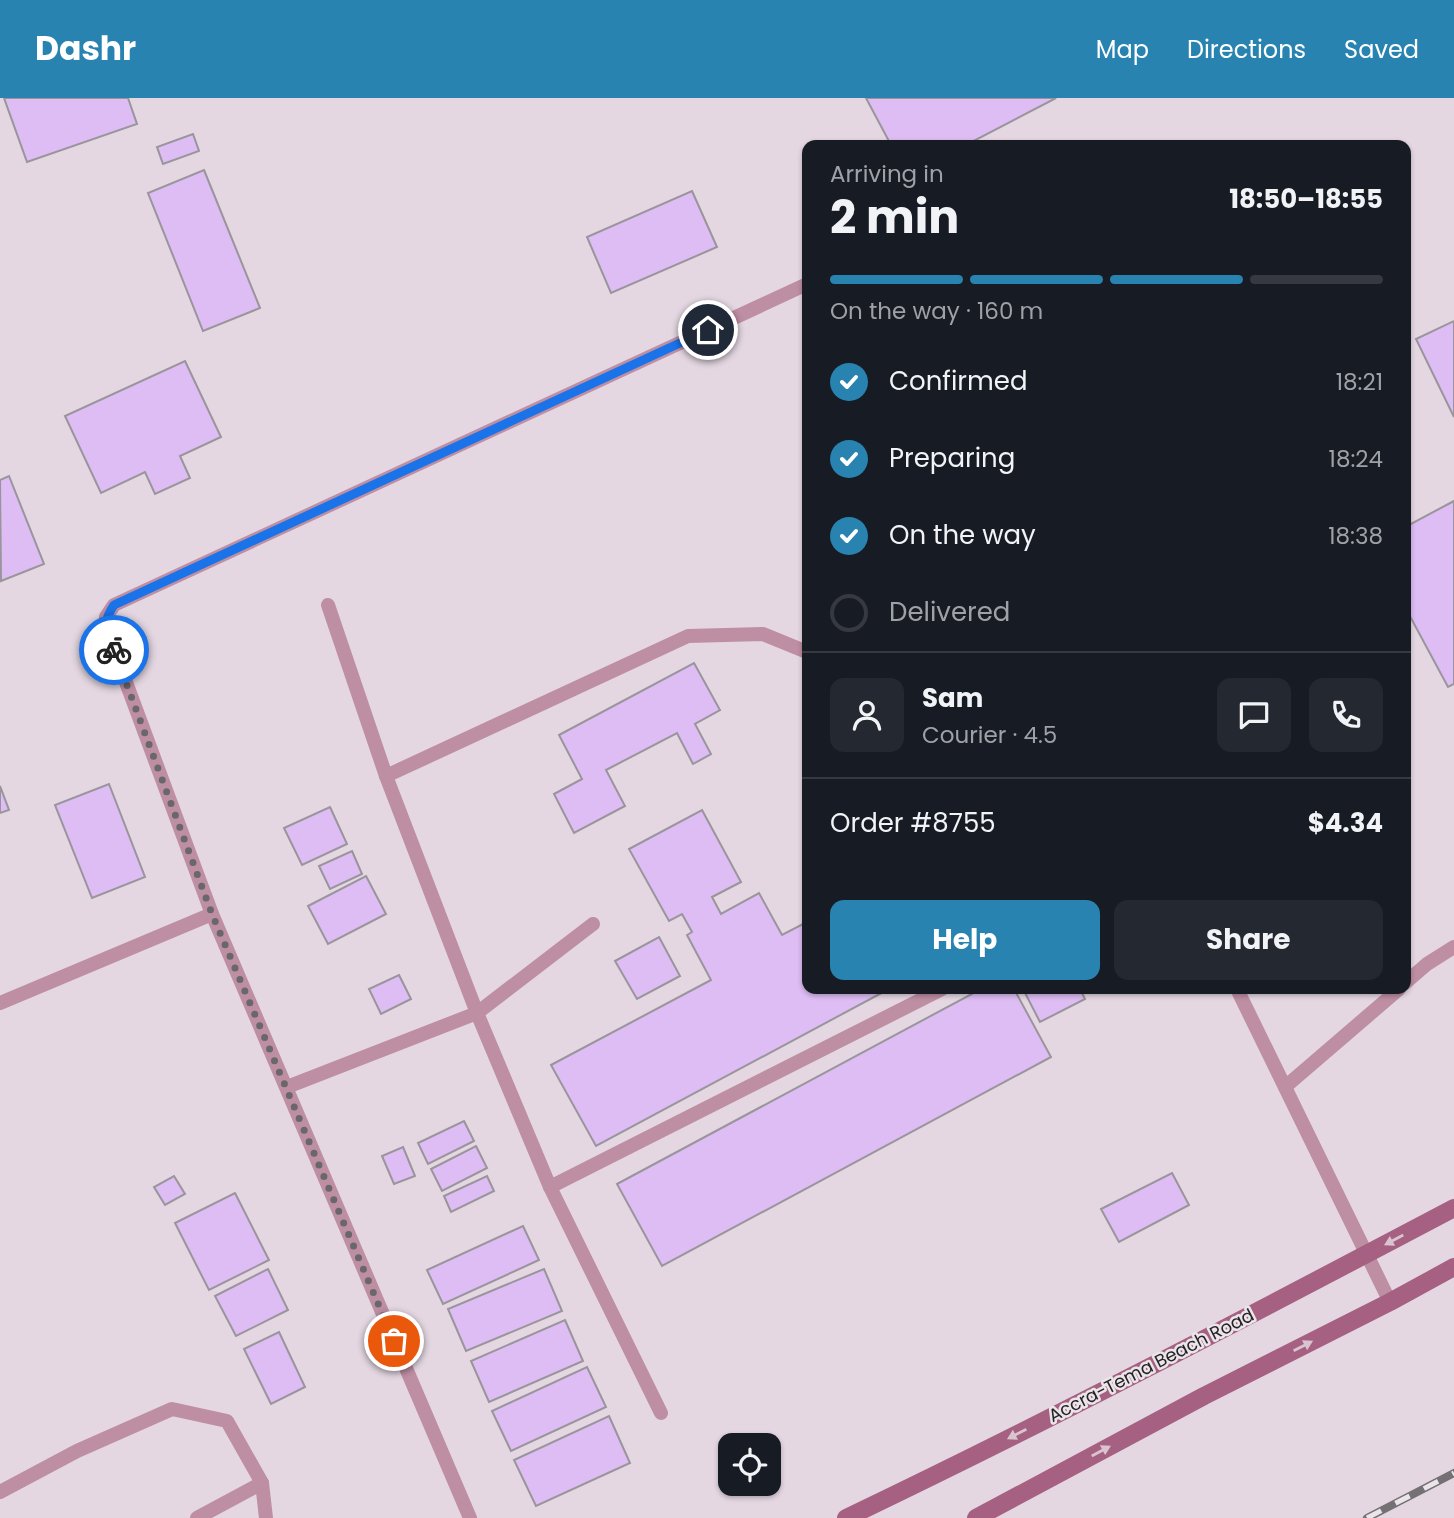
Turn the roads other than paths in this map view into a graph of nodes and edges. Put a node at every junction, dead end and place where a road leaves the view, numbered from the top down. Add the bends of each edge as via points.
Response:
1 (802, 286) edge
2 (328, 605) dead end
3 (802, 650) edge
4 (386, 776) junction
5 (212, 914) junction
6 (593, 924) dead end
7 (1454, 947) edge
8 (1411, 978) edge
9 (932, 994) edge
10 (1239, 994) edge
11 (1393, 994) edge
12 (0, 1003) edge
13 (477, 1013) junction
14 (287, 1087) junction
15 (1285, 1087) junction
16 (550, 1187) junction
17 (1454, 1208) edge
18 (1367, 1254) junction
19 (1454, 1267) edge
20 (1390, 1302) junction
21 (660, 1413) dead end
22 (262, 1483) junction
23 (0, 1492) edge
24 (197, 1518) edge
25 (266, 1518) edge
26 (470, 1518) edge
27 (846, 1518) edge
28 (976, 1518) edge

1 - 5 lane via 114,605 106,617 107,631
2 - 4 lane
3 - 4 lane via 763,634 688,636
4 - 13 lane
5 - 12 lane
5 - 14 lane
6 - 13 lane
7 - 8 lane
9 - 16 lane
10 - 15 lane
11 - 15 lane
13 - 14 lane
13 - 16 lane
14 - 26 lane
15 - 18 lane
16 - 21 lane
17 -> 18 main road, Accra-Tema Beach Road
18 - 20 lane
18 -> 27 main road, Accra-Tema Beach Road
19 - 20 main road
28 -> 20 main road
22 - 23 lane via 227,1421 172,1409
22 - 24 lane
22 - 25 lane

